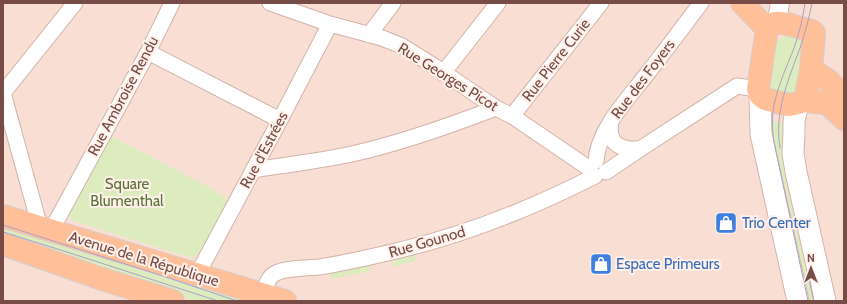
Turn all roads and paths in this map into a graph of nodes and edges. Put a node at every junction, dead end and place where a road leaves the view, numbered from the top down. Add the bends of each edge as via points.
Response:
1 (75, 3) edge
2 (172, 3) edge
3 (270, 3) edge
4 (393, 3) edge
5 (498, 3) edge
6 (601, 3) edge
7 (701, 3) edge
8 (742, 3) edge
9 (775, 18) edge
10 (330, 24) junction
11 (369, 35) junction
12 (148, 52) junction
13 (812, 69) junction
14 (444, 73) junction
15 (3, 88) edge
16 (759, 92) junction
17 (3, 94) edge
18 (844, 98) edge
19 (801, 102) junction
20 (496, 108) junction
21 (512, 116) junction
22 (280, 120) junction
23 (844, 120) edge
24 (611, 121) junction
25 (640, 149) junction
26 (253, 170) junction
27 (597, 170) junction
28 (3, 216) edge
29 (45, 229) junction
30 (3, 244) edge
31 (197, 274) junction
32 (263, 298) edge
33 (173, 301) edge
34 (284, 301) edge
35 (798, 301) edge
36 (825, 301) edge

1 - 17 street
2 - 12 street, Rue Ambroise Rendu
3 - 10 street, Rue Georges Picot
4 - 11 street
5 - 14 street
6 - 21 street, Rue Pierre Curie
7 - 24 street, Rue des Foyers
8 - 9 main road
9 - 13 main road via 814,32
9 - 16 main road
10 - 11 street, Rue Georges Picot
10 - 22 street, Rue d'Estrées
11 - 14 street, Rue Georges Picot via 402,46
12 - 22 street
12 - 29 street, Rue Ambroise Rendu
13 - 18 main road via 829,81
13 - 19 main road
14 - 20 street, Rue Georges Picot
15 - 17 street
16 - 19 main road via 765,99 789,104
16 - 25 street, Rue Gounod via 737,86
16 - 35 main road via 761,138
17 - 29 street
19 - 23 main road via 827,104
19 - 36 main road via 794,121 793,153
20 - 21 street, Rue Georges Picot
20 - 26 street via 454,124 366,151
21 - 27 street, Rue Georges Picot
22 - 26 street, Rue d'Estrées
24 - 25 street via 610,133 617,144 627,149
24 - 27 street, Rue des Foyers via 597,151
25 - 27 street, Rue Gounod
26 - 31 street, Rue d'Estrées
27 - 32 street, Rue Gounod via 575,187 514,214 460,233 359,260 276,273 271,276
28 - 29 main road, Avenue de la République
29 - 31 main road, Avenue de la République
30 - 33 main road, Avenue de la République
31 - 32 main road, Avenue de la République
32 - 34 main road, Avenue de la République

